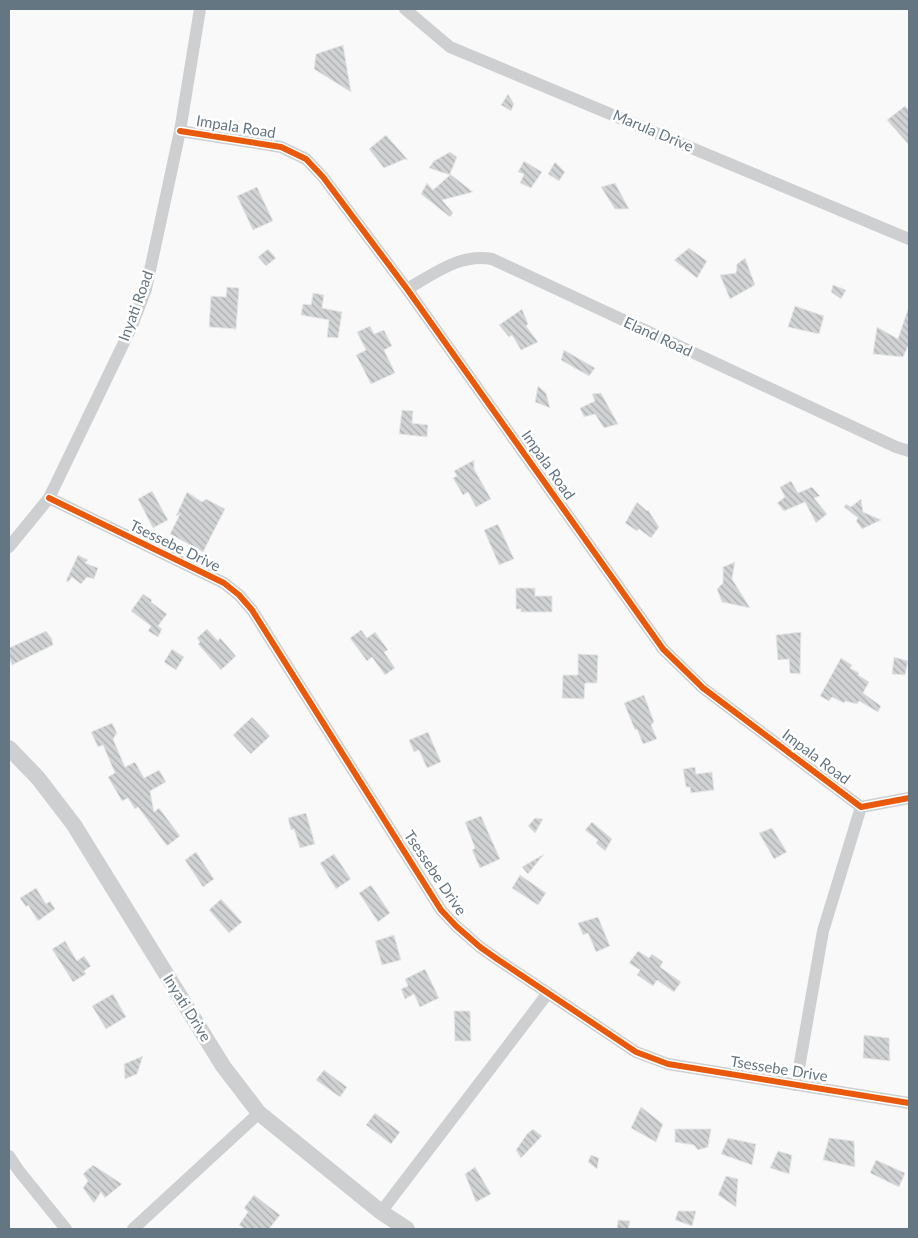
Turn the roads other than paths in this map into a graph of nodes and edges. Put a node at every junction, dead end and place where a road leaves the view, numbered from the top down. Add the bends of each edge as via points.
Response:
1 (200, 9) edge
2 (405, 9) edge
3 (180, 131) junction
4 (909, 238) edge
5 (407, 289) junction
6 (909, 451) edge
7 (49, 498) junction
8 (9, 547) edge
9 (9, 748) edge
10 (909, 798) edge
11 (861, 806) junction
12 (548, 993) junction
13 (796, 1085) junction
14 (909, 1103) edge
15 (260, 1113) junction
16 (9, 1156) edge
17 (381, 1212) junction
18 (66, 1229) edge
19 (133, 1229) edge
20 (406, 1229) edge

1 - 3 street, Inyati Road
2 - 4 street, Marula Drive via 450,47
3 - 5 street, Impala Road via 281,147 306,159
3 - 7 street, Inyati Road via 146,289 131,328
5 - 6 street, Eland Road via 457,261 478,256 492,259
5 - 11 street, Impala Road via 663,649 703,688
7 - 8 street, Inyati Road
7 - 12 street, Tsessebe Drive via 224,583 239,595 252,610 441,910 480,947
9 - 15 street, Inyati Drive via 38,778 74,825 223,1066
10 - 11 street
11 - 13 street via 824,931
12 - 13 street, Tsessebe Drive via 636,1052 668,1064
12 - 17 street
13 - 14 street, Tsessebe Drive
15 - 17 street, Inyati Drive
15 - 19 street
16 - 18 street
17 - 20 street, Inyati Drive

